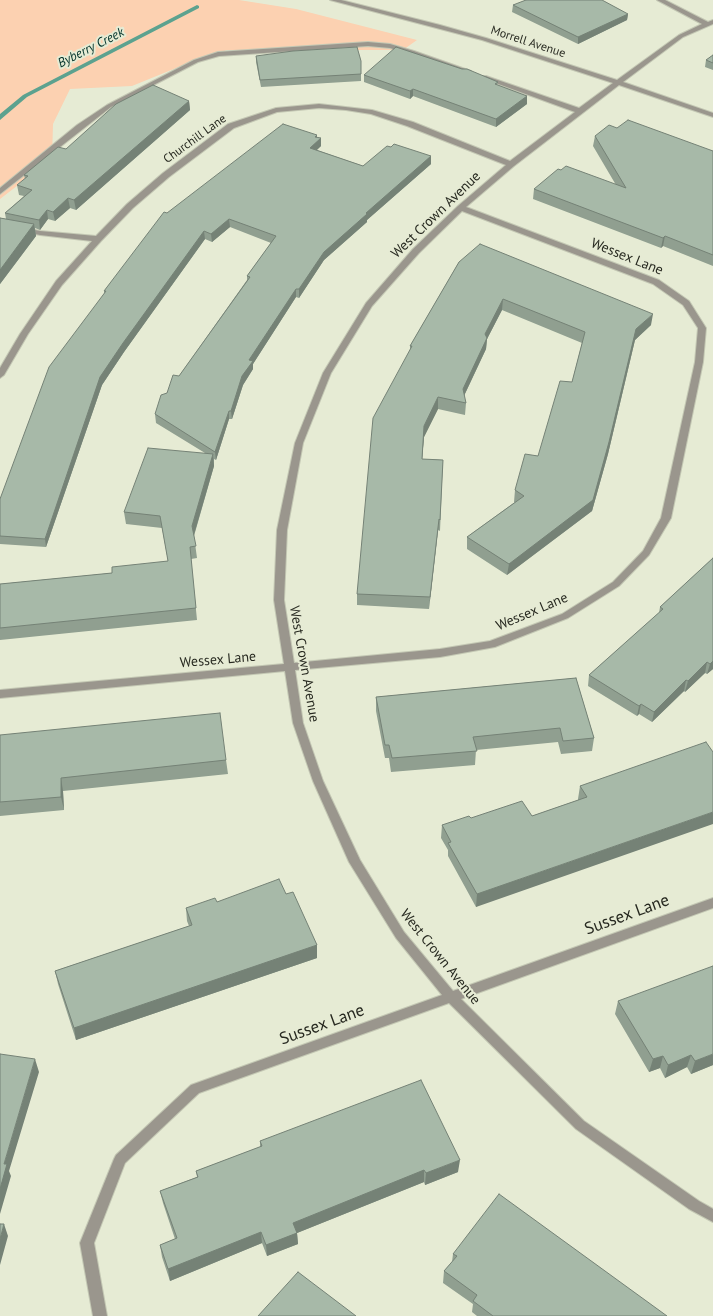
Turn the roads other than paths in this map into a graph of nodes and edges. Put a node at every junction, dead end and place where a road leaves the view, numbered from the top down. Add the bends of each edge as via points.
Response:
1 (333, 0) edge
2 (660, 0) edge
3 (710, 23) edge
4 (617, 82) junction
5 (580, 111) junction
6 (713, 115) edge
7 (511, 164) junction
8 (0, 192) edge
9 (461, 208) junction
10 (0, 224) edge
11 (98, 239) junction
12 (0, 375) edge
13 (290, 668) junction
14 (0, 694) edge
15 (713, 903) edge
16 (451, 997) junction
17 (713, 1216) edge
18 (100, 1316) edge

1 - 4 street, Morrell Avenue via 438,26
2 - 3 street
3 - 4 street, West Crown Avenue via 681,36
4 - 5 street, West Crown Avenue
4 - 6 street, Morrell Avenue
5 - 7 street, West Crown Avenue
5 - 8 street via 390,46 368,44 218,54 196,61 109,106
7 - 9 street, West Crown Avenue
7 - 11 street, Churchill Lane via 410,124 372,112 319,106 276,110 231,126 166,175 130,206
9 - 13 street, West Crown Avenue via 416,251 369,305 327,373 300,443 282,530 279,600
9 - 13 street, Wessex Lane via 656,282 686,303 702,328 699,362 666,518 646,553 616,584 565,616 491,644 440,653
10 - 11 street via 40,233
11 - 12 street, Churchill Lane via 59,283
13 - 14 street, Wessex Lane
13 - 16 street, West Crown Avenue via 298,723 318,781 355,862 400,935
15 - 16 street, Sussex Lane
16 - 17 street, West Crown Avenue via 580,1125
16 - 18 street, Sussex Lane via 195,1089 120,1159 87,1243

